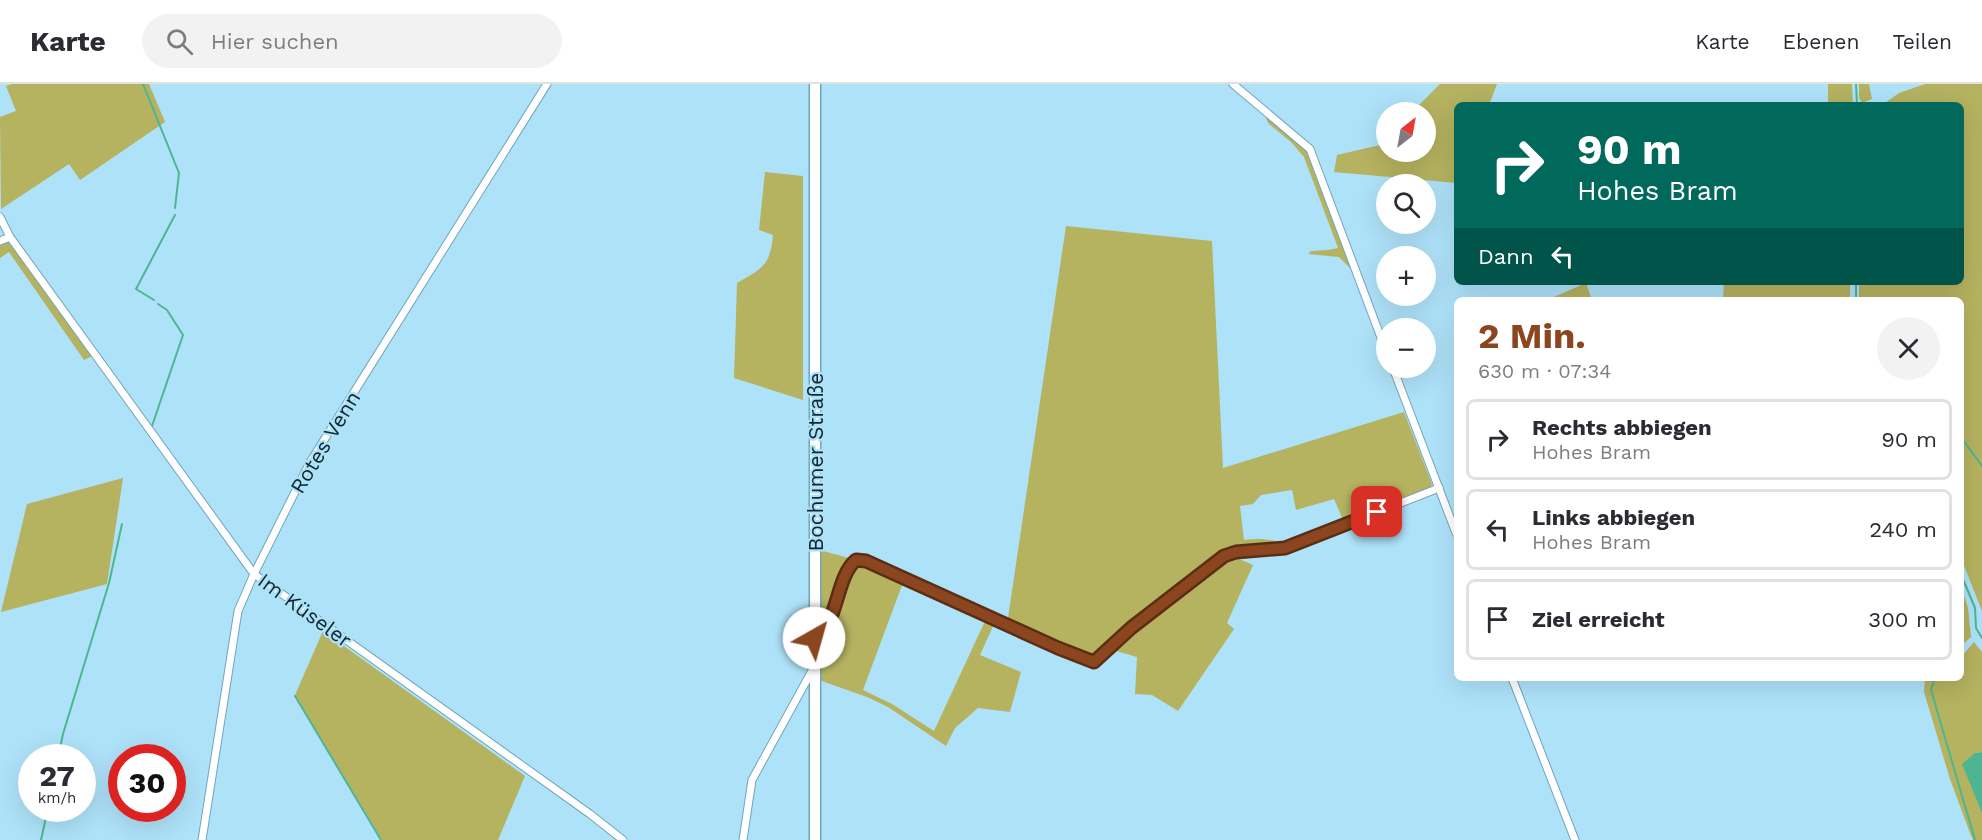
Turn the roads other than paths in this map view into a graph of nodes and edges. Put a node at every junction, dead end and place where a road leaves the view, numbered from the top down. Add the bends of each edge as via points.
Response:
1 (547, 84) edge
2 (814, 84) edge
3 (1233, 84) edge
4 (0, 217) edge
5 (10, 237) junction
6 (0, 242) edge
7 (1376, 324) edge
8 (1397, 378) edge
9 (1439, 487) junction
10 (1454, 528) edge
11 (254, 574) junction
12 (814, 638) junction
13 (814, 667) junction
14 (1513, 681) edge
15 (202, 840) edge
16 (623, 840) edge
17 (743, 840) edge
18 (815, 840) edge
19 (1575, 840) edge

1 - 11 street, Rotes Venn via 309,464
2 - 12 main road, Bochumer Straße
3 - 7 street via 1310,149
4 - 5 street, Im Küseler
5 - 6 street
5 - 11 street, Im Küseler
8 - 9 street
9 - 10 street
9 - 12 street via 1285,548 1224,556 1094,662 866,561 856,560 848,566 831,618
11 - 15 street, Rotes Venn via 238,610
11 - 16 street, Im Küseler
12 - 13 main road, Bochumer Straße
13 - 17 street via 752,780
13 - 18 main road, Bochumer Straße
14 - 19 street

